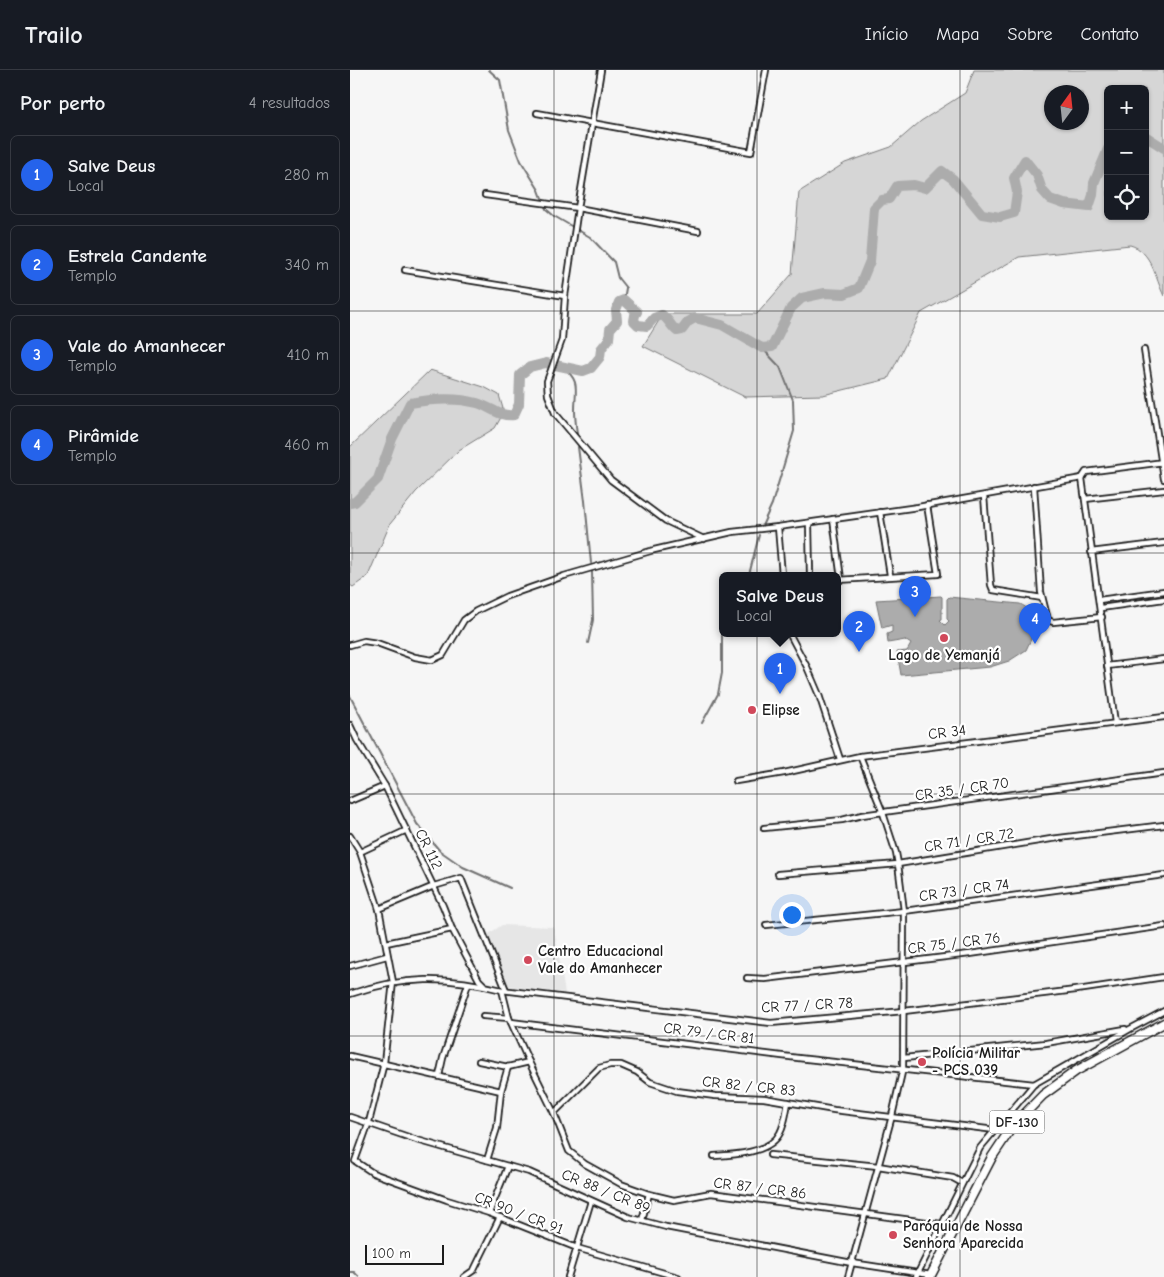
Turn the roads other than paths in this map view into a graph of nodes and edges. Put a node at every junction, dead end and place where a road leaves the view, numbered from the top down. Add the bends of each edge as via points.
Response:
1 (601, 70) edge
2 (766, 70) edge
3 (536, 113) dead end
4 (593, 124) junction
5 (485, 195) dead end
6 (578, 208) junction
7 (698, 231) dead end
8 (405, 270) dead end
9 (566, 296) junction
10 (1144, 350) dead end
11 (1163, 462) edge
12 (1082, 478) junction
13 (1164, 479) edge
14 (1034, 486) junction
15 (1164, 490) edge
16 (984, 496) junction
17 (1084, 499) junction
18 (927, 506) junction
19 (880, 512) junction
20 (833, 519) junction
21 (809, 523) junction
22 (778, 528) junction
23 (704, 538) junction
24 (1164, 543) edge
25 (1092, 552) junction
26 (782, 572) edge
27 (810, 572) edge
28 (838, 572) edge
29 (890, 575) junction
30 (841, 579) edge
31 (1164, 591) edge
32 (1042, 598) junction
33 (1164, 599) edge
34 (1099, 600) junction
35 (1100, 608) junction
36 (1102, 617) junction
37 (791, 637) edge
38 (350, 645) edge
39 (1164, 659) edge
40 (1107, 666) junction
41 (1164, 717) edge
42 (1115, 722) junction
43 (1164, 723) edge
44 (350, 725) edge
45 (357, 740) junction
46 (350, 742) edge
47 (860, 756) junction
48 (840, 759) junction
49 (1164, 773) edge
50 (736, 780) dead end
51 (385, 786) junction
52 (350, 801) edge
53 (883, 813) junction
54 (1164, 825) edge
55 (764, 828) dead end
56 (407, 830) junction
57 (350, 836) edge
58 (360, 852) junction
59 (898, 864) junction
60 (778, 874) dead end
61 (1164, 875) edge
62 (434, 886) junction
63 (379, 909) junction
64 (904, 911) junction
65 (766, 925) dead end
66 (1164, 926) edge
67 (452, 929) junction
68 (386, 943) junction
69 (387, 956) junction
70 (903, 962) junction
71 (350, 966) edge
72 (1164, 977) edge
73 (747, 978) dead end
74 (393, 982) junction
75 (468, 984) junction
76 (484, 985) junction
77 (504, 990) junction
78 (350, 994) edge
79 (904, 1011) junction
80 (1164, 1011) edge
81 (484, 1016) dead end
82 (510, 1020) junction
83 (1164, 1023) edge
84 (1130, 1029) junction
85 (1099, 1034) junction
86 (1103, 1044) junction
87 (350, 1056) edge
88 (904, 1058) junction
89 (479, 1061) dead end
90 (384, 1062) junction
91 (529, 1062) junction
92 (508, 1067) junction
93 (903, 1068) junction
94 (439, 1076) junction
95 (1034, 1084) junction
96 (501, 1092) junction
97 (788, 1102) junction
98 (554, 1113) junction
99 (892, 1116) junction
100 (350, 1117) edge
101 (369, 1122) junction
102 (995, 1130) junction
103 (770, 1155) dead end
104 (714, 1156) dead end
105 (487, 1160) junction
106 (508, 1166) junction
107 (878, 1166) junction
108 (962, 1183) junction
109 (649, 1194) junction
110 (591, 1201) junction
111 (488, 1212) junction
112 (864, 1214) junction
113 (500, 1217) junction
114 (642, 1220) junction
115 (941, 1224) junction
116 (576, 1248) junction
117 (852, 1263) junction
118 (917, 1275) edge
119 (931, 1276) edge
120 (464, 1277) edge
121 (568, 1277) edge
122 (678, 1277) edge
123 (848, 1277) edge

1 - 4 street
2 - 4 street via 751,152
3 - 4 street
4 - 6 street
5 - 6 street
6 - 7 street
6 - 9 street
8 - 9 street
9 - 23 street via 562,340 547,381 555,413 611,480 666,521
10 - 11 street
11 - 12 street via 1086,472
11 - 13 street
12 - 14 street
12 - 17 street
14 - 16 street
14 - 32 street
15 - 17 street
16 - 18 street
16 - 32 street via 993,590
17 - 25 street
18 - 19 street
18 - 29 street via 938,574
19 - 20 street
19 - 29 street
20 - 21 street
20 - 28 street
21 - 22 street
21 - 27 street
22 - 23 street
22 - 26 street
23 - 38 street via 590,568 506,596 464,620 443,656 432,660 377,643 364,641
24 - 25 street
25 - 34 street
29 - 30 street
31 - 34 street
32 - 36 street via 1050,622
33 - 35 street
34 - 35 street
35 - 36 street
36 - 40 street
37 - 48 street via 819,695
39 - 40 street
40 - 42 street
41 - 42 street, CR 34
41 - 43 street
42 - 47 street, CR 34
44 - 45 street, CR 112
45 - 46 street
45 - 51 street, CR 112
47 - 48 street, CR 34
47 - 53 street
48 - 50 street, CR 34 via 784,773
49 - 53 street, CR 35 / CR 70
51 - 52 street
51 - 56 street, CR 112
53 - 55 street, CR 35 / CR 70
53 - 59 street
54 - 59 street, CR 71 / CR 72 via 1051,839
56 - 58 street
56 - 62 street, CR 112
57 - 58 street
58 - 63 street
59 - 60 street, CR 71 / CR 72
59 - 64 street
61 - 64 street, CR 73 / CR 74
62 - 63 street
62 - 67 street, CR 112
62 - 77 street, CR 87 / CR 86 via 461,878
63 - 68 street
64 - 65 street, CR 73 / CR 74
64 - 70 street
66 - 70 street, CR 75 / CR 76
67 - 68 street
67 - 76 street, CR 112
68 - 69 street
69 - 71 street
69 - 74 street
70 - 73 street, CR 75 / CR 76 via 765,979
70 - 79 street
72 - 79 street, CR 77 / CR 78 via 1084,990
74 - 75 street, CR 77 / CR 78 via 421,979
74 - 78 street, CR 77 / CR 78
74 - 90 street
75 - 76 street, CR 77 / CR 78
75 - 94 street
76 - 77 street, CR 77 / CR 78
77 - 79 street, CR 77 / CR 78 via 771,1023
77 - 82 street, CR 87 / CR 86
79 - 88 street
80 - 84 street
81 - 82 street, CR 79 / CR 81
82 - 91 street, CR 87 / CR 86
82 - 93 street, CR 79 / CR 81 via 798,1058
83 - 119 main road, DF-130 via 1076,1070 1043,1095 1012,1127 992,1157
84 - 85 street
84 - 86 street
85 - 86 street
85 - 88 street
86 - 95 street
87 - 90 street
88 - 93 street
89 - 92 street
90 - 94 street
90 - 101 street
91 - 92 street
91 - 98 street, CR 87 / CR 86
92 - 96 street
93 - 95 street, CR 79 / CR 81
93 - 99 street
94 - 96 street
95 - 102 street
96 - 105 street via 498,1128
97 - 98 street, CR 82 / CR 83 via 676,1090 650,1082 621,1065 610,1065 599,1068
97 - 99 street, CR 82 / CR 83
97 - 104 street via 776,1140 750,1152
98 - 109 street, CR 87 / CR 86 via 569,1151 584,1164 621,1184
99 - 102 street, CR 82 / CR 83
99 - 107 street
100 - 101 street, CR 88 / CR 89
101 - 105 street, CR 88 / CR 89
101 - 111 street, CR 90 / CR 91 via 355,1161 373,1173
102 - 108 street via 980,1148
103 - 107 street
105 - 106 street, CR 88 / CR 89
106 - 110 street, CR 88 / CR 89 via 529,1172
106 - 111 street
107 - 108 street via 953,1178
107 - 112 street
108 - 115 street
109 - 112 street, CR 87 / CR 86 via 674,1200 712,1193
109 - 114 street
110 - 114 street, CR 88 / CR 89
110 - 116 street
111 - 113 street, CR 90 / CR 91
112 - 115 street, CR 87 / CR 86
112 - 117 street
113 - 116 street, CR 90 / CR 91
113 - 120 street via 474,1270
114 - 117 street, CR 88 / CR 89
115 - 118 street
116 - 121 street
116 - 122 street, CR 90 / CR 91
117 - 118 street, CR 88 / CR 89
117 - 123 street
118 - 119 street, CR 88 / CR 89

